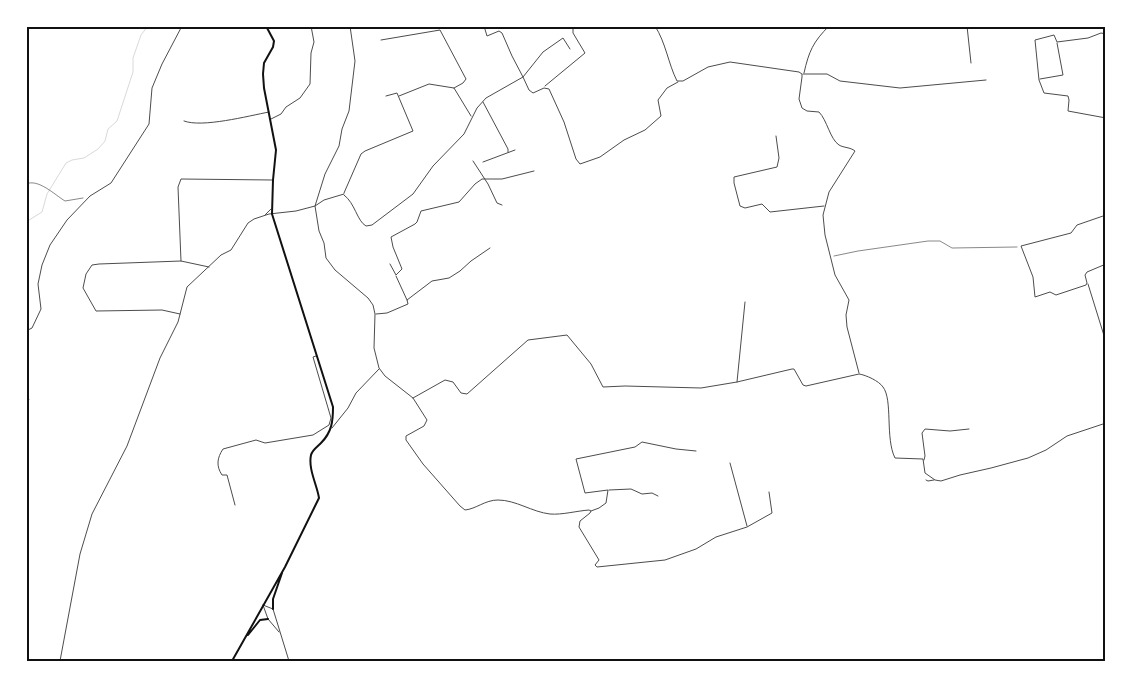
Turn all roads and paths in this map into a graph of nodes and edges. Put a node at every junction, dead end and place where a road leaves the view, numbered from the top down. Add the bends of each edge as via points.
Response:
1 (182, 26) edge
2 (266, 26) edge
3 (311, 26) edge
4 (350, 26) edge
5 (484, 26) edge
6 (577, 26) edge
7 (655, 26) edge
8 (829, 26) edge
9 (967, 26) edge
10 (1106, 34) edge
11 (380, 40) dead end
12 (1057, 42) junction
13 (570, 49) dead end
14 (971, 63) dead end
15 (803, 74) junction
16 (523, 77) junction
17 (986, 80) dead end
18 (1039, 80) junction
19 (679, 82) junction
20 (454, 88) junction
21 (544, 88) junction
22 (386, 96) dead end
23 (398, 96) junction
24 (483, 101) junction
25 (269, 112) junction
26 (472, 117) junction
27 (1106, 118) edge
28 (184, 120) dead end
29 (271, 120) junction
30 (776, 136) dead end
31 (515, 150) dead end
32 (508, 152) junction
33 (473, 161) dead end
34 (483, 162) dead end
35 (534, 171) dead end
36 (485, 179) junction
37 (273, 180) junction
38 (26, 184) edge
39 (344, 194) junction
40 (90, 196) junction
41 (502, 205) dead end
42 (272, 206) junction
43 (315, 206) junction
44 (825, 206) junction
45 (272, 214) junction
46 (1106, 215) edge
47 (264, 216) junction
48 (274, 220) junction
49 (1021, 246) junction
50 (490, 248) dead end
51 (831, 256) junction
52 (181, 261) junction
53 (390, 264) dead end
54 (1106, 264) edge
55 (210, 267) junction
56 (396, 275) junction
57 (1088, 283) junction
58 (407, 300) junction
59 (745, 302) dead end
60 (180, 314) junction
61 (375, 314) junction
62 (26, 331) edge
63 (1106, 342) edge
64 (316, 356) junction
65 (379, 368) junction
66 (859, 374) junction
67 (737, 382) junction
68 (26, 396) edge
69 (413, 398) junction
70 (26, 405) edge
71 (1106, 423) edge
72 (331, 428) junction
73 (969, 429) dead end
74 (696, 451) dead end
75 (924, 460) junction
76 (730, 463) dead end
77 (926, 480) dead end
78 (935, 480) junction
79 (608, 490) junction
80 (769, 492) dead end
81 (658, 496) dead end
82 (235, 505) dead end
83 (591, 511) junction
84 (747, 526) junction
85 (285, 567) junction
86 (263, 605) junction
87 (272, 609) junction
88 (268, 619) junction
89 (279, 632) junction
90 (244, 641) junction
91 (60, 661) edge
92 (232, 661) edge
93 (289, 661) edge

1 - 40 street via 152,88 148,124 111,183
2 - 25 main road via 274,41 264,63 263,74
3 - 29 street via 314,42 310,84 300,98
4 - 43 street via 355,61 349,111
5 - 16 street via 487,36 499,31 502,33
6 - 21 street via 573,33 585,53
7 - 19 street
8 - 15 street via 810,50
9 - 14 street
10 - 12 street
11 - 20 street via 440,30 466,79
12 - 18 street via 1063,74
12 - 18 street via 1054,35 1035,40
13 - 16 street via 563,38 543,52
15 - 17 street via 828,74 840,81 900,88
15 - 19 street via 730,62 708,67
15 - 44 street via 799,99 802,108 819,112 839,145 855,151 834,183
16 - 21 street via 534,93
16 - 24 street
18 - 27 street via 1044,93 1068,96 1068,111
19 - 21 street via 667,88 658,100 661,116 645,130 600,157 580,164 549,89
20 - 23 street via 429,84
20 - 26 street
22 - 23 street via 395,93
23 - 39 street via 413,131 361,154
24 - 26 street
24 - 32 street
25 - 28 street via 205,122
25 - 29 main road
26 - 39 street via 464,134 433,166 413,194 372,225 362,224
29 - 37 main road via 276,150
30 - 44 street via 777,167 734,177 740,206 762,204 770,212
31 - 32 street
32 - 34 street
33 - 36 street
35 - 36 street via 502,179
36 - 41 street via 497,203
36 - 56 street via 475,184 458,202 421,211 415,224 391,237 402,270
37 - 42 main road
37 - 52 street via 181,179 178,187
38 - 40 path via 36,183 65,202
39 - 43 street
40 - 62 street via 67,220 50,245 38,284 40,310 32,328
42 - 45 main road
42 - 47 street
43 - 45 street
43 - 61 street via 326,258 368,298
44 - 51 street via 825,235
45 - 47 street
45 - 48 main road
46 - 49 street via 1077,225 1071,233
47 - 48 street via 271,216
47 - 55 street via 248,223 231,250
48 - 64 main road
49 - 51 path via 952,248 940,241 928,241
49 - 57 street via 1033,277 1035,297 1050,292 1056,295
50 - 58 street via 449,278 432,280
51 - 66 street via 835,275 849,300 847,327
52 - 55 street
52 - 60 street via 92,265 83,288 96,311 162,310
53 - 56 street
54 - 57 street via 1087,272
55 - 60 street via 187,287
56 - 58 street
57 - 63 street
58 - 61 street via 408,304 404,306
59 - 67 street
60 - 91 street via 120,463 92,514 80,554
61 - 65 street via 374,348
64 - 72 main road via 333,406
64 - 82 street via 312,357 331,418 329,425 312,435 265,443 256,440 222,449 217,458 219,470 227,476
65 - 69 street
65 - 72 street
66 - 67 street via 806,386 792,369
66 - 75 street via 883,387 887,398 889,442 895,458
67 - 69 street via 701,388 603,387 591,364 567,335 528,340 466,394 461,394 453,382 445,380
68 - 70 street
69 - 83 street via 427,420 424,426 406,436 406,440 465,510 498,500 550,514
71 - 78 street via 1067,436 1028,458 941,482
72 - 85 main road via 310,456 319,498
73 - 75 street via 925,429 922,432
74 - 79 street via 642,442 635,447 576,460 584,493
75 - 78 street via 925,473
76 - 84 street
77 - 78 street
79 - 81 street via 631,489
79 - 83 street via 606,503
80 - 84 street via 772,513
83 - 84 street via 580,521 579,527 599,560 597,567 665,560
85 - 86 main road
85 - 87 main road
86 - 87 street
86 - 88 street
86 - 90 main road
87 - 89 street
88 - 89 street
88 - 90 main road via 260,620
89 - 93 street
90 - 92 main road

